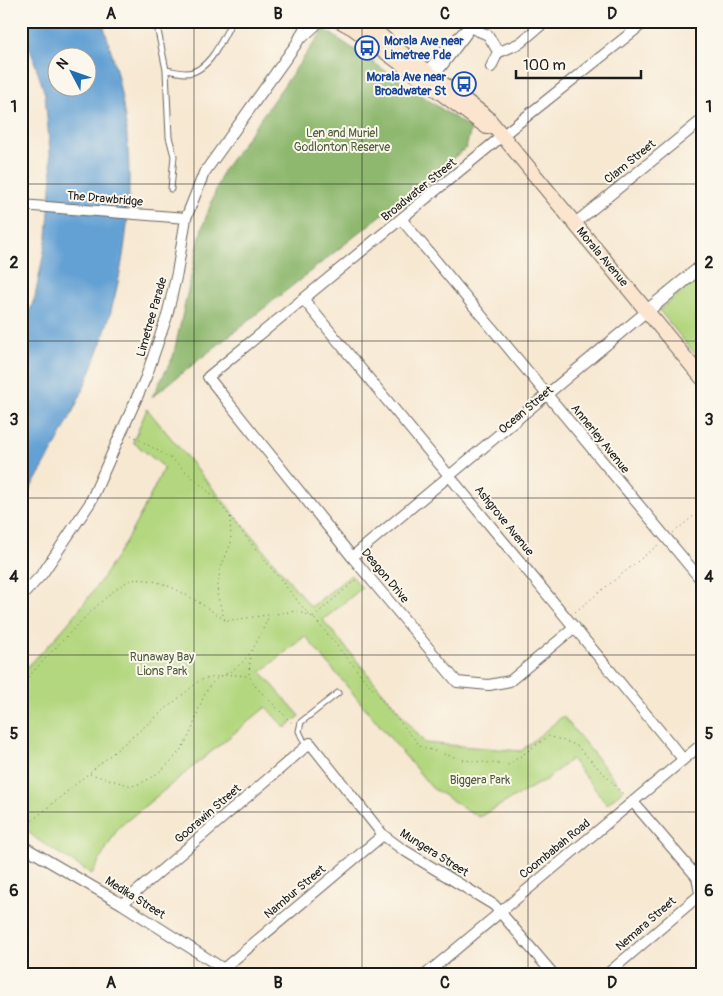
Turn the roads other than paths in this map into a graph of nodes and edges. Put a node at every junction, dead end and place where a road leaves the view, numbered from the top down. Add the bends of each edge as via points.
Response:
1 (156, 21) edge
2 (232, 21) edge
3 (308, 21) edge
4 (320, 21) edge
5 (340, 21) edge
6 (365, 21) edge
7 (546, 21) edge
8 (646, 21) edge
9 (467, 24) edge
10 (297, 43) junction
11 (499, 50) junction
12 (491, 67) dead end
13 (166, 70) junction
14 (428, 77) junction
15 (702, 120) edge
16 (502, 137) junction
17 (171, 189) dead end
18 (21, 205) edge
19 (186, 218) junction
20 (402, 220) junction
21 (574, 224) junction
22 (702, 266) edge
23 (304, 300) junction
24 (646, 311) junction
25 (208, 377) joint
26 (702, 378) edge
27 (546, 393) junction
28 (450, 474) junction
29 (352, 556) junction
30 (702, 582) edge
31 (21, 597) edge
32 (575, 627) junction
33 (338, 693) dead end
34 (308, 744) junction
35 (702, 744) edge
36 (683, 759) junction
37 (632, 802) junction
38 (383, 835) junction
39 (21, 846) edge
40 (701, 893) edge
41 (122, 904) junction
42 (500, 911) junction
43 (223, 968) junction
44 (233, 975) edge
45 (424, 975) edge
46 (554, 975) edge
47 (606, 975) edge

1 - 13 lane
2 - 13 lane via 211,57 199,70 187,74
3 - 10 street, Limetree Parade
4 - 10 street, Limetree Parade
5 - 14 main road, Morala Avenue
6 - 14 main road, Morala Avenue
7 - 11 street via 520,43
8 - 16 street, Broadwater Street
9 - 11 street via 488,35
9 - 14 street
10 - 19 street, Limetree Parade via 204,173
11 - 12 street
13 - 17 lane via 174,156
14 - 16 main road, Morala Avenue via 482,112
15 - 21 street, Clam Street
16 - 20 street, Broadwater Street
16 - 21 main road, Morala Avenue
18 - 19 street, The Drawbridge
19 - 31 street, Limetree Parade via 167,316 146,376 90,503 43,573
20 - 23 street, Broadwater Street
20 - 27 street, Annerley Avenue
21 - 24 main road, Morala Avenue
22 - 24 street, Ocean Street
23 - 25 street, Broadwater Street
23 - 28 street, Ashgrove Avenue
24 - 26 main road, Morala Avenue
24 - 27 street, Ocean Street
25 - 29 street, Deagon Drive
27 - 28 street, Ocean Street
27 - 30 street, Annerley Avenue
28 - 29 street, Ocean Street
28 - 32 street, Ashgrove Avenue
29 - 32 street, Deagon Drive via 457,682 489,685 510,681
32 - 36 street, Ashgrove Avenue
33 - 34 lane via 301,722 300,728
34 - 38 street, Mungera Street
34 - 41 street, Goorawin Street
35 - 36 street, Coombabah Road
36 - 37 street, Coombabah Road
37 - 40 street via 697,876
37 - 42 street, Coombabah Road
38 - 42 street, Mungera Street
38 - 43 street, Nambur Street
39 - 41 street, Medika Street
40 - 47 street, Nemara Street
41 - 43 street, Medika Street
42 - 45 street, Coombabah Road
42 - 46 street, Mungera Street
43 - 44 street, Medika Street

